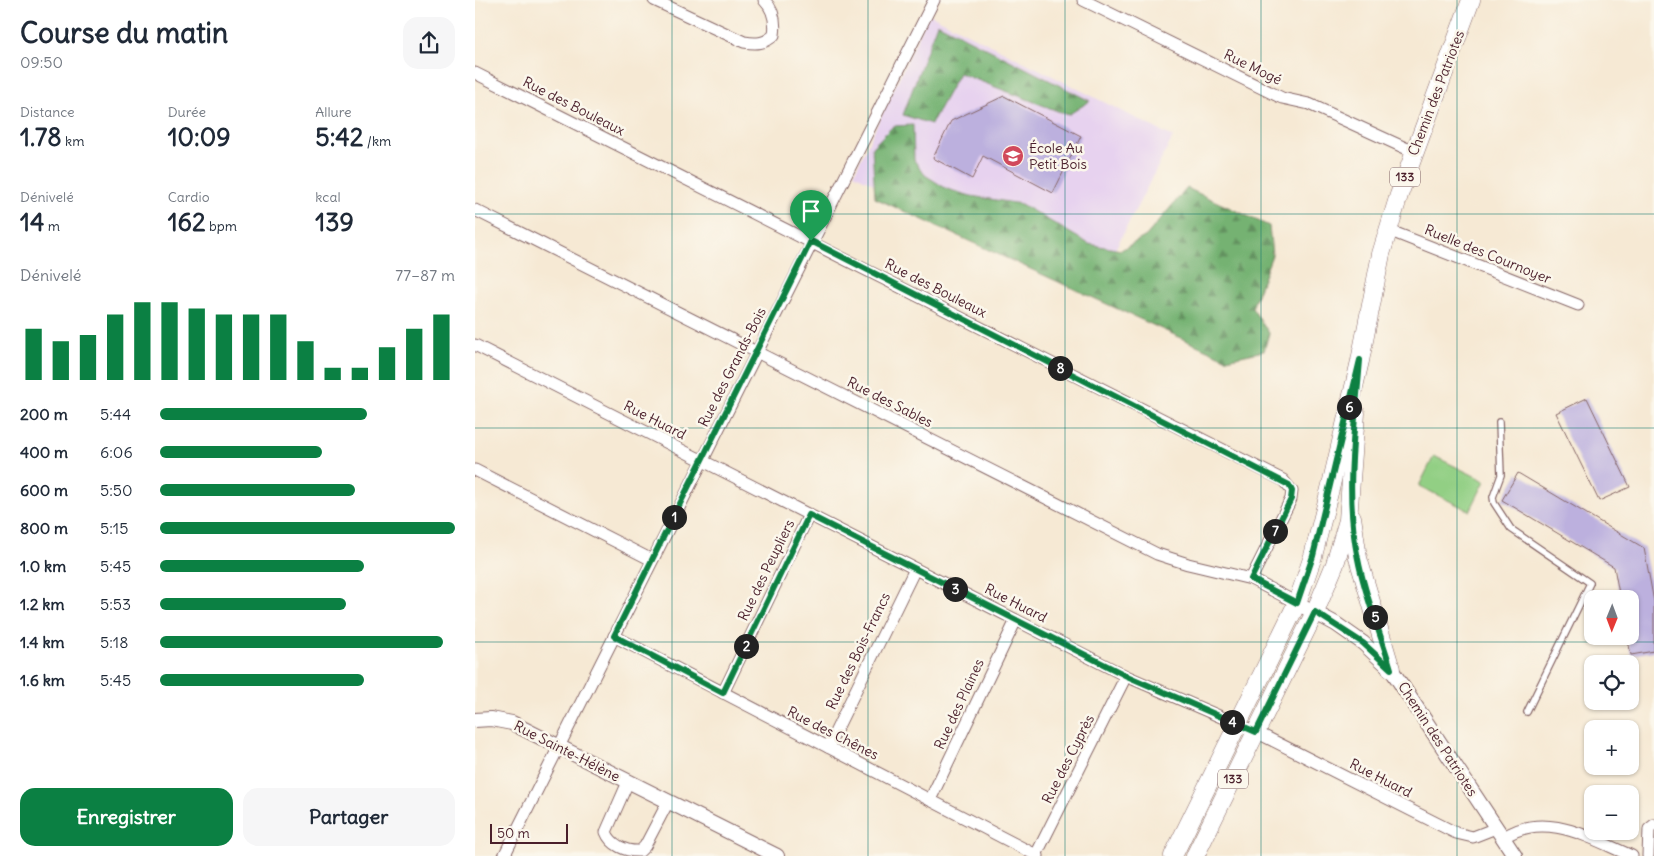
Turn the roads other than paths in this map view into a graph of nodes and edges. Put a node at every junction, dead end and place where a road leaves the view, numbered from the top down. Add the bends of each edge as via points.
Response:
1 (654, 0) edge
2 (764, 0) edge
3 (934, 0) edge
4 (1083, 0) edge
5 (1471, 0) edge
6 (475, 73) edge
7 (1414, 152) junction
8 (475, 210) edge
9 (1388, 230) junction
10 (811, 241) junction
11 (1578, 305) dead end
12 (475, 345) edge
13 (756, 352) junction
14 (1360, 360) junction
15 (1499, 422) dead end
16 (702, 461) junction
17 (475, 470) edge
18 (1351, 499) junction
19 (809, 515) junction
20 (652, 560) junction
21 (915, 569) junction
22 (1251, 579) junction
23 (1297, 603) junction
24 (1315, 612) junction
25 (1016, 620) junction
26 (614, 636) junction
27 (1391, 669) junction
28 (1127, 676) junction
29 (723, 693) junction
30 (1527, 712) dead end
31 (475, 720) edge
32 (1238, 725) junction
33 (1256, 732) junction
34 (558, 747) junction
35 (828, 747) junction
36 (628, 782) junction
37 (930, 800) junction
38 (668, 802) junction
39 (1654, 825) edge
40 (1499, 833) junction
41 (504, 856) edge
42 (775, 856) edge
43 (1037, 856) edge
44 (1173, 856) edge
45 (1195, 856) edge
46 (1515, 856) edge
47 (1632, 856) edge
48 (1648, 856) edge

1 - 2 street via 753,44 767,42 774,35 774,17
3 - 10 street, Rue des Grands-Bois
4 - 7 street, Rue Mogé via 1282,98 1309,104
5 - 7 main road, Chemin des Patriotes / 133
6 - 10 street, Rue des Bouleaux
7 - 9 main road, Chemin des Patriotes / 133
8 - 13 street, Rue des Sables
9 - 11 street, Ruelle des Cournoyer
9 - 14 main road, Chemin des Patriotes / 133
10 - 13 street, Rue des Grands-Bois
10 - 22 street, Rue des Bouleaux via 1289,485 1291,499
12 - 16 street, Rue Huard
13 - 16 street, Rue des Grands-Bois
13 - 22 street, Rue des Sables via 1157,554
14 - 18 main road, 133
14 - 23 main road, 133 via 1313,556
15 - 30 lane via 1501,475 1494,503 1511,529 1590,583
16 - 19 street, Rue Huard
16 - 20 street, Rue des Grands-Bois
17 - 20 street
18 - 24 main road, 133 via 1335,564
18 - 27 main road via 1357,558
19 - 21 street, Rue Huard
19 - 29 street, Rue des Peupliers
20 - 26 street, Rue des Grands-Bois
21 - 25 street, Rue Huard
21 - 35 street, Rue des Bois-Francs
22 - 23 street, Rue des Sables
23 - 24 street, Chemin des Patriotes
23 - 32 main road, 133
24 - 27 street, Chemin des Patriotes via 1363,643
24 - 33 main road, 133
25 - 28 street, Rue Huard
25 - 37 street, Rue des Plaines
26 - 29 street, Rue des Chênes
26 - 34 street, Rue des Grands-Bois
27 - 40 street, Chemin des Patriotes
28 - 32 street, Rue Huard
28 - 43 street, Rue des Cyprès
29 - 35 street, Rue des Chênes
31 - 34 street, Rue Sainte-Hélène via 513,723
32 - 33 street, Rue Huard
32 - 44 main road, 133
33 - 40 street, Rue Huard via 1456,832 1473,837
33 - 45 main road, 133
34 - 36 street, Rue Sainte-Hélène
34 - 41 street, Rue des Grands-Bois
35 - 37 street, Rue des Chênes
36 - 38 street, Rue Sainte-Hélène
36 - 38 street, Rue Sainte-Hélène via 606,832 612,843 640,851
37 - 43 street, Rue des Chênes
38 - 42 street, Rue Sainte-Hélène
39 - 48 street via 1649,829
40 - 46 street, Chemin des Patriotes
40 - 47 street, Rue Huard via 1517,828 1551,826 1570,830

